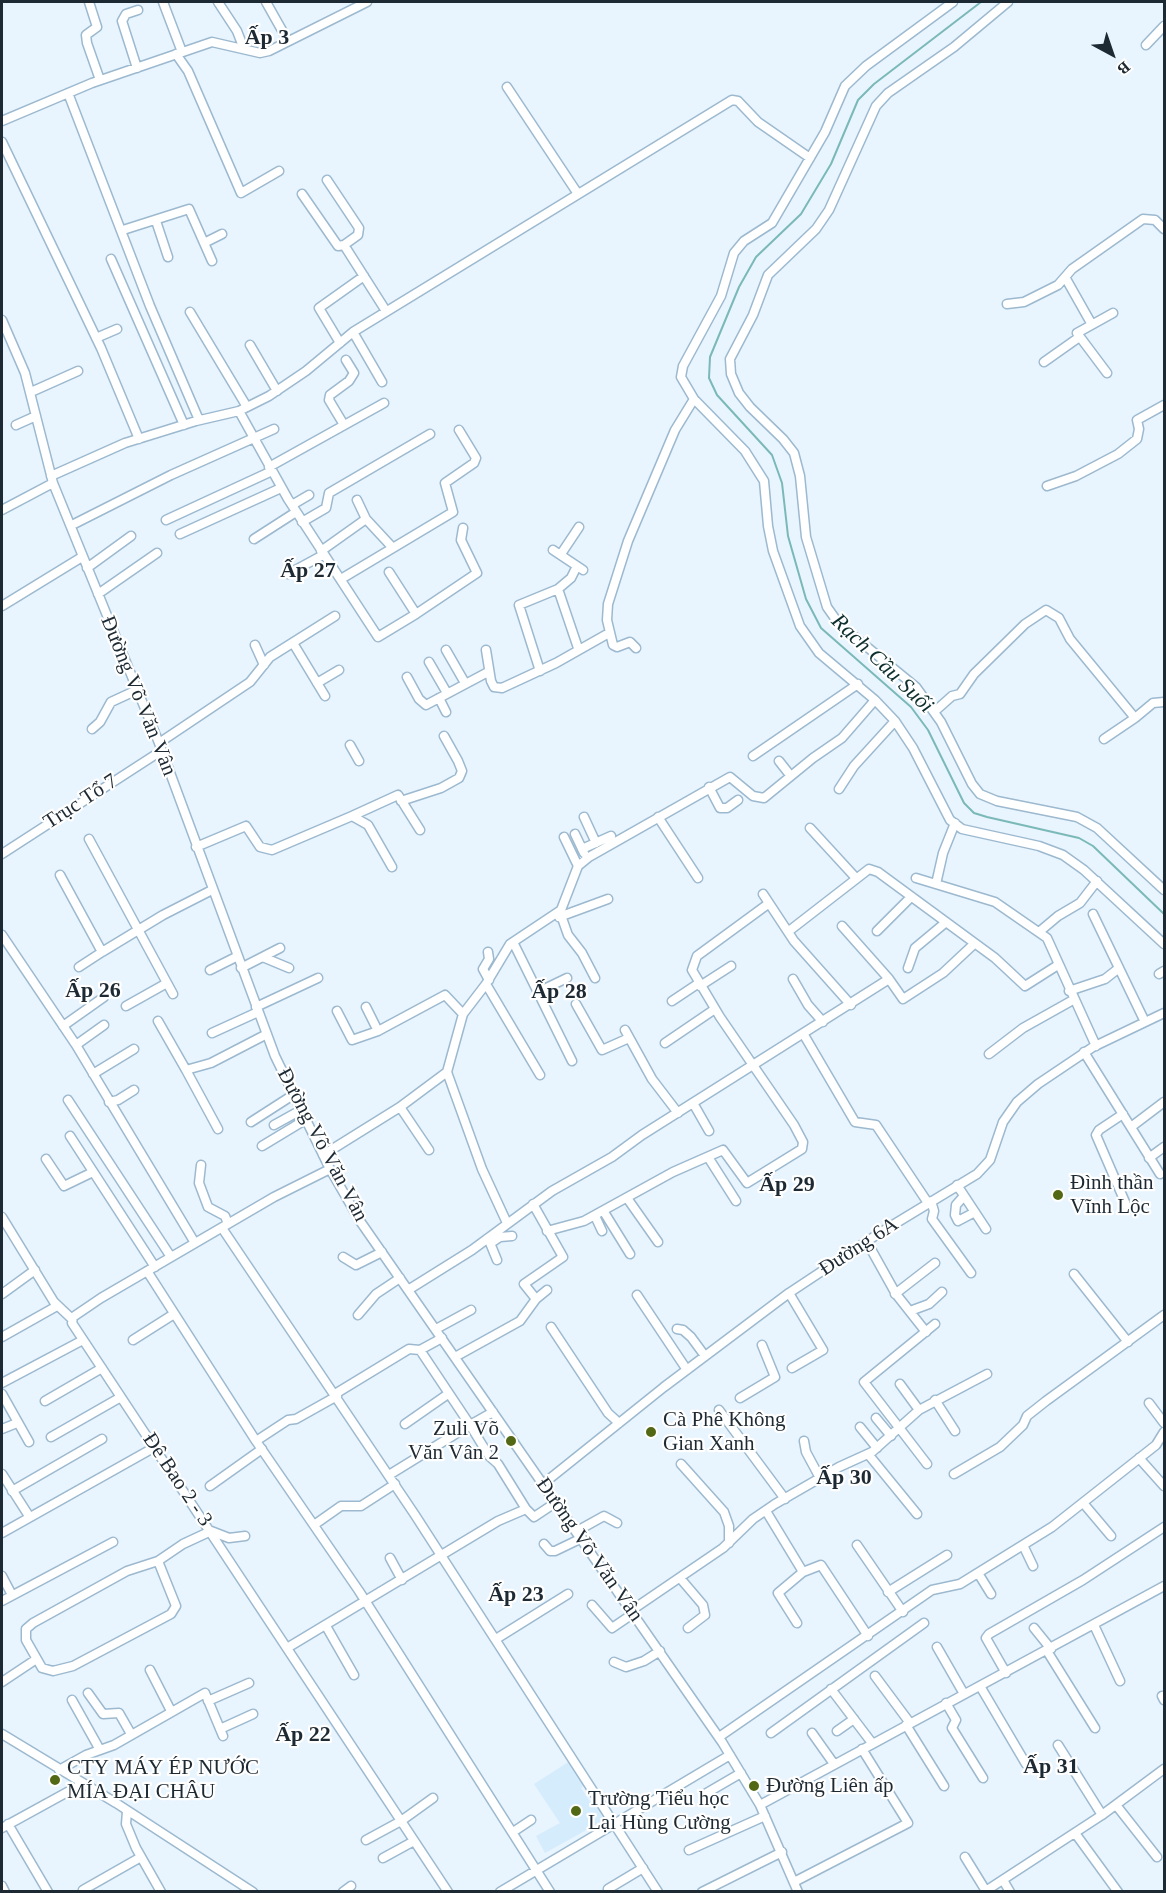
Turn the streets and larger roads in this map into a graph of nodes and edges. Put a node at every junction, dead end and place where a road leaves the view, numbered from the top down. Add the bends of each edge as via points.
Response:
1 (88, 2) edge
2 (163, 2) edge
3 (218, 2) edge
4 (266, 2) edge
5 (363, 2) edge
6 (952, 2) edge
7 (1008, 2) edge
8 (138, 10) dead end
9 (1164, 26) edge
10 (288, 41) junction
11 (1146, 45) dead end
12 (244, 49) junction
13 (179, 53) junction
14 (137, 68) junction
15 (100, 80) junction
16 (507, 87) dead end
17 (68, 93) junction
18 (2, 121) edge
19 (2, 142) edge
20 (810, 158) junction
21 (279, 171) dead end
22 (327, 180) dead end
23 (302, 194) dead end
24 (578, 194) junction
25 (156, 221) junction
26 (1164, 229) edge
27 (123, 230) junction
28 (222, 234) dead end
29 (204, 243) junction
30 (344, 245) junction
31 (168, 256) dead end
32 (111, 259) dead end
33 (212, 261) dead end
34 (364, 276) junction
35 (1065, 277) junction
36 (1007, 304) dead end
37 (386, 311) junction
38 (190, 312) dead end
39 (1113, 313) dead end
40 (2, 320) edge
41 (1091, 323) junction
42 (117, 328) dead end
43 (353, 332) junction
44 (96, 338) junction
45 (1078, 338) junction
46 (339, 343) junction
47 (250, 345) dead end
48 (346, 360) dead end
49 (1044, 362) dead end
50 (78, 371) dead end
51 (1107, 373) dead end
52 (381, 382) dead end
53 (277, 391) junction
54 (31, 392) junction
55 (694, 399) junction
56 (384, 403) dead end
57 (1164, 405) edge
58 (243, 409) junction
59 (36, 416) junction
60 (199, 420) junction
61 (184, 424) junction
62 (16, 425) dead end
63 (344, 425) junction
64 (274, 429) dead end
65 (459, 430) dead end
66 (430, 435) dead end
67 (139, 439) junction
68 (254, 440) junction
69 (270, 469) junction
70 (52, 479) junction
71 (1047, 486) dead end
72 (281, 488) junction
73 (309, 495) dead end
74 (357, 500) dead end
75 (294, 509) junction
76 (2, 510) edge
77 (366, 519) junction
78 (166, 520) dead end
79 (302, 522) junction
80 (72, 525) junction
81 (579, 527) dead end
82 (463, 528) dead end
83 (180, 534) dead end
84 (131, 536) dead end
85 (254, 539) dead end
86 (392, 547) junction
87 (322, 553) junction
88 (157, 554) dead end
89 (82, 557) junction
90 (87, 567) junction
91 (389, 572) dead end
92 (288, 574) dead end
93 (341, 579) junction
94 (558, 590) junction
95 (98, 594) junction
96 (2, 606) edge
97 (416, 614) junction
98 (335, 616) dead end
99 (609, 633) junction
100 (293, 643) junction
101 (255, 645) dead end
102 (578, 648) junction
103 (636, 648) dead end
104 (446, 650) dead end
105 (486, 650) dead end
106 (429, 662) dead end
107 (264, 665) junction
108 (339, 670) dead end
109 (540, 671) junction
110 (488, 672) junction
111 (407, 677) dead end
112 (317, 683) junction
113 (465, 683) junction
114 (858, 684) junction
115 (137, 690) junction
116 (447, 693) junction
117 (325, 696) dead end
118 (439, 698) junction
119 (875, 700) junction
120 (1164, 702) edge
121 (446, 712) dead end
122 (934, 712) junction
123 (1135, 718) junction
124 (895, 722) junction
125 (92, 729) dead end
126 (444, 736) dead end
127 (1104, 739) dead end
128 (350, 745) dead end
129 (160, 747) junction
130 (753, 756) dead end
131 (358, 761) dead end
132 (779, 761) dead end
133 (790, 775) junction
134 (709, 787) junction
135 (839, 789) dead end
136 (738, 800) dead end
137 (401, 801) junction
138 (352, 816) junction
139 (584, 817) dead end
140 (658, 817) junction
141 (955, 824) junction
142 (810, 828) dead end
143 (420, 830) dead end
144 (575, 834) dead end
145 (611, 836) dead end
146 (564, 837) dead end
147 (88, 839) dead end
148 (596, 843) junction
149 (196, 847) junction
150 (582, 849) junction
151 (2, 854) edge
152 (587, 859) junction
153 (578, 866) junction
154 (392, 867) dead end
155 (60, 875) dead end
156 (855, 877) junction
157 (698, 878) dead end
158 (916, 878) dead end
159 (1097, 881) junction
160 (936, 885) junction
161 (212, 890) junction
162 (1164, 890) edge
163 (763, 894) dead end
164 (911, 897) junction
165 (608, 899) dead end
166 (768, 904) junction
167 (1093, 914) dead end
168 (557, 917) junction
169 (945, 923) junction
170 (842, 926) dead end
171 (138, 930) junction
172 (789, 931) junction
173 (877, 931) dead end
174 (1039, 932) junction
175 (2, 935) edge
176 (513, 942) junction
177 (974, 944) junction
178 (1164, 944) edge
179 (280, 948) dead end
180 (102, 952) junction
181 (488, 952) dead end
182 (236, 957) junction
183 (265, 958) junction
184 (1058, 965) junction
185 (731, 966) dead end
186 (79, 967) dead end
187 (289, 968) dead end
188 (908, 968) dead end
189 (1119, 968) junction
190 (241, 969) junction
191 (210, 970) dead end
192 (318, 978) dead end
193 (567, 978) dead end
194 (595, 978) dead end
195 (793, 979) dead end
196 (889, 979) junction
197 (488, 982) junction
198 (167, 983) junction
199 (700, 985) junction
200 (540, 991) junction
201 (173, 994) dead end
202 (1071, 995) junction
203 (104, 997) dead end
204 (672, 1001) dead end
205 (576, 1004) dead end
206 (851, 1005) junction
207 (126, 1006) dead end
208 (366, 1007) dead end
209 (715, 1009) junction
210 (257, 1010) junction
211 (337, 1011) dead end
212 (1164, 1013) edge
213 (464, 1014) junction
214 (158, 1021) dead end
215 (823, 1022) junction
216 (1145, 1022) junction
217 (104, 1025) dead end
218 (63, 1026) junction
219 (378, 1030) junction
220 (212, 1033) dead end
221 (267, 1034) junction
222 (804, 1035) junction
223 (665, 1043) dead end
224 (76, 1045) junction
225 (1096, 1046) junction
226 (134, 1049) dead end
227 (1084, 1052) junction
228 (989, 1054) dead end
229 (572, 1061) dead end
230 (753, 1067) junction
231 (186, 1070) junction
232 (447, 1072) junction
233 (93, 1074) junction
234 (540, 1075) dead end
235 (134, 1090) dead end
236 (294, 1095) junction
237 (68, 1100) dead end
238 (109, 1102) junction
239 (1164, 1102) edge
240 (693, 1103) junction
241 (400, 1107) junction
242 (301, 1110) junction
243 (678, 1113) junction
244 (1123, 1114) junction
245 (305, 1120) junction
246 (251, 1122) dead end
247 (274, 1125) dead end
248 (1131, 1127) junction
249 (218, 1129) dead end
250 (709, 1131) dead end
251 (70, 1136) dead end
252 (261, 1146) dead end
253 (1164, 1147) edge
254 (429, 1150) dead end
255 (323, 1155) junction
256 (708, 1156) junction
257 (1149, 1158) junction
258 (46, 1159) dead end
259 (201, 1165) dead end
260 (330, 1169) junction
261 (93, 1172) junction
262 (1160, 1174) dead end
263 (957, 1185) junction
264 (964, 1196) junction
265 (627, 1198) junction
266 (736, 1201) dead end
267 (930, 1202) junction
268 (533, 1204) junction
269 (1128, 1209) dead end
270 (975, 1212) junction
271 (599, 1214) junction
272 (2, 1217) edge
273 (507, 1223) junction
274 (225, 1226) junction
275 (986, 1229) dead end
276 (547, 1231) junction
277 (602, 1231) dead end
278 (512, 1236) dead end
279 (489, 1240) junction
280 (658, 1242) dead end
281 (867, 1242) junction
282 (195, 1243) junction
283 (382, 1252) junction
284 (630, 1254) dead end
285 (171, 1257) junction
286 (344, 1257) dead end
287 (497, 1260) dead end
288 (935, 1263) dead end
289 (151, 1269) junction
290 (35, 1270) junction
291 (971, 1273) dead end
292 (1074, 1274) dead end
293 (400, 1278) junction
294 (408, 1290) junction
295 (547, 1290) dead end
296 (942, 1292) dead end
297 (789, 1293) junction
298 (895, 1293) junction
299 (2, 1294) edge
300 (637, 1295) dead end
301 (537, 1299) junction
302 (57, 1306) junction
303 (471, 1310) dead end
304 (910, 1311) junction
305 (174, 1314) junction
306 (358, 1315) dead end
307 (1164, 1315) edge
308 (72, 1319) junction
309 (935, 1324) dead end
310 (551, 1327) dead end
311 (436, 1329) junction
312 (677, 1329) dead end
313 (926, 1332) junction
314 (2, 1337) edge
315 (442, 1338) junction
316 (83, 1340) junction
317 (133, 1340) dead end
318 (1128, 1342) junction
319 (762, 1345) dead end
320 (420, 1350) junction
321 (705, 1356) junction
322 (455, 1357) junction
323 (102, 1368) junction
324 (792, 1368) dead end
325 (687, 1370) junction
326 (987, 1374) dead end
327 (2, 1383) edge
328 (900, 1384) dead end
329 (2, 1394) edge
330 (448, 1394) junction
331 (336, 1395) junction
332 (121, 1397) junction
333 (740, 1398) dead end
334 (935, 1400) junction
335 (45, 1401) dead end
336 (1149, 1403) dead end
337 (718, 1410) dead end
338 (919, 1410) junction
339 (493, 1412) junction
340 (876, 1418) dead end
341 (16, 1423) junction
342 (619, 1423) junction
343 (1164, 1423) edge
344 (405, 1424) dead end
345 (470, 1425) junction
346 (860, 1427) dead end
347 (900, 1428) junction
348 (2, 1429) edge
349 (955, 1431) dead end
350 (1164, 1432) edge
351 (891, 1436) junction
352 (51, 1437) dead end
353 (102, 1439) dead end
354 (256, 1441) junction
355 (804, 1441) dead end
356 (29, 1442) dead end
357 (155, 1447) junction
358 (877, 1448) junction
359 (262, 1449) junction
360 (868, 1454) junction
361 (1139, 1458) junction
362 (681, 1464) dead end
363 (927, 1464) dead end
364 (2, 1474) edge
365 (954, 1474) dead end
366 (389, 1476) junction
367 (820, 1478) junction
368 (395, 1484) junction
369 (543, 1485) junction
370 (210, 1486) dead end
371 (1164, 1486) edge
372 (12, 1491) junction
373 (785, 1499) junction
374 (555, 1503) junction
375 (1084, 1504) junction
376 (526, 1509) junction
377 (766, 1510) junction
378 (917, 1514) dead end
379 (29, 1516) junction
380 (314, 1524) junction
381 (617, 1524) dead end
382 (1164, 1527) edge
383 (211, 1531) junction
384 (2, 1533) edge
385 (579, 1534) junction
386 (245, 1536) dead end
387 (1111, 1536) dead end
388 (113, 1542) dead end
389 (729, 1543) junction
390 (544, 1544) dead end
391 (857, 1545) dead end
392 (1023, 1545) junction
393 (946, 1555) dead end
394 (442, 1556) junction
395 (390, 1558) dead end
396 (158, 1562) junction
397 (1033, 1566) dead end
398 (803, 1572) junction
399 (978, 1574) junction
400 (2, 1576) edge
401 (680, 1578) junction
402 (402, 1580) junction
403 (1164, 1586) edge
404 (888, 1592) junction
405 (568, 1594) dead end
406 (991, 1594) dead end
407 (12, 1595) junction
408 (2, 1601) edge
409 (365, 1601) junction
410 (592, 1605) dead end
411 (633, 1612) junction
412 (903, 1612) junction
413 (797, 1623) dead end
414 (924, 1623) dead end
415 (1094, 1625) junction
416 (326, 1626) junction
417 (688, 1628) dead end
418 (1034, 1628) dead end
419 (868, 1636) junction
420 (496, 1639) junction
421 (937, 1647) dead end
422 (287, 1648) junction
423 (1049, 1650) junction
424 (660, 1651) junction
425 (35, 1660) junction
426 (614, 1662) dead end
427 (150, 1670) dead end
428 (1006, 1673) junction
429 (354, 1675) dead end
430 (875, 1676) dead end
431 (1120, 1681) dead end
432 (2, 1682) edge
433 (249, 1683) dead end
434 (980, 1686) junction
435 (831, 1689) junction
436 (88, 1693) dead end
437 (964, 1694) junction
438 (72, 1701) dead end
439 (208, 1701) junction
440 (946, 1703) junction
441 (171, 1711) junction
442 (253, 1714) dead end
443 (854, 1719) junction
444 (908, 1724) junction
445 (1095, 1728) dead end
446 (837, 1731) dead end
447 (771, 1733) dead end
448 (2, 1734) edge
449 (131, 1734) junction
450 (812, 1734) dead end
451 (719, 1737) junction
452 (872, 1743) junction
453 (1058, 1745) dead end
454 (862, 1749) junction
455 (100, 1750) junction
456 (730, 1755) junction
457 (834, 1764) junction
458 (1026, 1764) dead end
459 (1164, 1769) edge
460 (59, 1770) junction
461 (741, 1773) junction
462 (983, 1778) dead end
463 (82, 1784) junction
464 (944, 1786) dead end
465 (705, 1794) dead end
466 (433, 1798) dead end
467 (760, 1805) junction
468 (1116, 1805) junction
469 (127, 1811) junction
470 (1102, 1815) junction
471 (765, 1816) junction
472 (531, 1820) dead end
473 (401, 1821) junction
474 (613, 1824) junction
475 (5, 1826) edge
476 (513, 1832) junction
477 (1076, 1833) junction
478 (366, 1840) dead end
479 (414, 1841) junction
480 (689, 1850) dead end
481 (782, 1852) junction
482 (141, 1857) junction
483 (965, 1857) dead end
484 (1157, 1857) dead end
485 (384, 1858) dead end
486 (643, 1868) junction
487 (536, 1869) junction
488 (1003, 1880) junction
489 (794, 1882) junction
490 (2, 1886) edge
491 (351, 1886) dead end
492 (608, 1888) dead end
493 (83, 1890) dead end
494 (985, 1891) edge
495 (5, 1892) edge
496 (48, 1892) edge
497 (161, 1892) edge
498 (253, 1892) edge
499 (343, 1892) edge
500 (448, 1892) edge
501 (501, 1892) edge
502 (550, 1892) edge
503 (658, 1892) edge
504 (702, 1892) edge
505 (798, 1892) edge
506 (1010, 1892) edge
507 (1118, 1892) edge

1 - 15 street via 97,27 86,35 87,43
2 - 13 street
3 - 12 street
4 - 10 street
5 - 10 street
6 - 20 street via 852,78
7 - 122 street via 876,106 829,210 816,229 768,275 730,359 739,393 794,453 806,537 827,607 839,624 916,687
8 - 14 street via 126,14 122,21
9 - 11 street
10 - 12 street via 260,52
12 - 13 street via 212,42
13 - 14 street
13 - 21 street via 241,193
14 - 15 street
15 - 17 street
16 - 24 street
17 - 18 street
17 - 27 street
19 - 44 street
20 - 24 street via 732,100
20 - 55 street via 772,223 734,253 721,296 683,366 683,382
22 - 30 street via 359,228 358,235
23 - 30 street via 338,246
24 - 37 street
25 - 27 street
25 - 29 street via 189,209
25 - 31 street
26 - 35 street via 1155,220 1143,219
27 - 60 street via 150,306
28 - 29 street
29 - 33 street
30 - 34 street
32 - 61 street
34 - 37 street
34 - 46 street via 319,308
35 - 36 street via 1058,285 1024,302
35 - 41 street
37 - 43 street
38 - 58 street
39 - 41 street
40 - 54 street, Đường Võ Văn Vân
41 - 45 street via 1077,333
42 - 44 street
43 - 46 street
43 - 52 street
44 - 67 street
45 - 49 street
45 - 51 street
46 - 53 street
47 - 53 street
48 - 63 street via 354,373 329,400
50 - 54 street
53 - 58 street
54 - 59 street, Đường Võ Văn Vân
55 - 99 street via 675,430 628,540 608,604
55 - 114 street via 745,451 764,481 773,551 800,626 819,653
56 - 63 street
57 - 71 street via 1137,420 1137,439 1118,454
58 - 60 street
58 - 68 street
59 - 62 street
59 - 70 street, Đường Võ Văn Vân
60 - 61 street
61 - 67 street
63 - 69 street
64 - 68 street
65 - 86 street via 476,458 445,483 453,512
66 - 79 street via 329,493 326,508
67 - 70 street
68 - 69 street
68 - 80 street via 171,475
69 - 72 street
69 - 78 street
70 - 76 street
70 - 80 street, Đường Võ Văn Vân
72 - 75 street
72 - 83 street
73 - 75 street
74 - 77 street
75 - 79 street
75 - 85 street
77 - 86 street
77 - 87 street
79 - 87 street
80 - 89 street, Đường Võ Văn Vân
81 - 94 street via 557,552 580,568
82 - 97 street via 461,540 477,573
84 - 90 street
86 - 93 street
87 - 92 street
87 - 93 street
88 - 95 street
89 - 90 street, Đường Võ Văn Vân
89 - 96 street
90 - 95 street, Đường Võ Văn Vân
91 - 97 street
93 - 97 street via 378,637
94 - 102 street
94 - 109 street via 518,608
95 - 115 street, Đường Võ Văn Vân
98 - 100 street, Trục Tổ 7
99 - 102 street
99 - 103 street via 614,647 630,642
100 - 107 street, Trục Tổ 7
100 - 112 street
101 - 107 street
102 - 109 street
104 - 113 street
105 - 110 street
106 - 116 street
107 - 129 street, Trục Tổ 7 via 250,682
108 - 112 street
109 - 110 street via 502,688 494,687
110 - 113 street
111 - 118 street via 426,705
112 - 117 street
113 - 116 street
114 - 119 street
114 - 130 street
115 - 125 street via 111,702
115 - 129 street, Đường Võ Văn Vân
116 - 118 street
118 - 121 street
119 - 124 street
119 - 133 street via 842,738
120 - 123 street via 1153,703
122 - 123 street via 960,694 974,674 1025,624 1046,610 1059,618 1070,639
122 - 162 street via 980,794 1077,817 1097,828
123 - 127 street
124 - 135 street via 854,766
124 - 141 street
126 - 137 street via 462,771 459,778
128 - 131 street
129 - 149 street, Đường Võ Văn Vân
129 - 151 street, Trục Tổ 7
132 - 133 street
133 - 134 street via 760,799 730,777
134 - 136 street via 720,808
134 - 140 street
137 - 138 street via 398,795
137 - 143 street
138 - 149 street via 272,850 260,847 246,826
138 - 154 street via 368,825
139 - 148 street
140 - 152 street
140 - 157 street
141 - 159 street via 1063,855
141 - 160 street
142 - 156 street
144 - 150 street
145 - 148 street
146 - 153 street
147 - 171 street
148 - 150 street
149 - 161 street, Đường Võ Văn Vân
150 - 152 street
152 - 153 street
153 - 168 street
155 - 180 street
156 - 164 street via 868,869 878,872
156 - 172 street
158 - 160 street
159 - 174 street via 1080,903
159 - 178 street
160 - 174 street via 995,902
161 - 171 street
161 - 182 street, Đường Võ Văn Vân
163 - 166 street
164 - 169 street
164 - 173 street
165 - 168 street
166 - 172 street
166 - 199 street via 697,956 692,970
167 - 189 street
168 - 176 street
168 - 194 street
169 - 177 street
169 - 188 street via 915,948
170 - 196 street
171 - 180 street
171 - 198 street
172 - 206 street
174 - 184 street via 1047,938
175 - 218 street
176 - 197 street
176 - 200 street
177 - 184 street via 1025,986
177 - 196 street via 943,973 903,999
179 - 183 street
180 - 186 street
181 - 197 street via 483,969
182 - 190 street, Đường Võ Văn Vân
182 - 191 street
183 - 187 street
183 - 190 street
184 - 202 street
185 - 199 street
189 - 202 street
189 - 216 street
190 - 210 street, Đường Võ Văn Vân
192 - 210 street
193 - 200 street
195 - 215 street
196 - 206 street
197 - 213 street
197 - 234 street
198 - 201 street
198 - 207 street
199 - 204 street
199 - 209 street
200 - 229 street
202 - 225 street
202 - 228 street
203 - 218 street
205 - 243 street via 602,1050 627,1034 652,1079
206 - 215 street
208 - 219 street
209 - 223 street
209 - 230 street
210 - 220 street
210 - 221 street, Đường Võ Văn Vân
211 - 219 street via 352,1041
212 - 216 street, Đường 6A
213 - 219 street via 454,1008 445,994
213 - 232 street
214 - 231 street
215 - 222 street
216 - 225 street, Đường 6A
217 - 224 street
218 - 224 street
221 - 231 street via 211,1063
221 - 236 street, Đường Võ Văn Vân
222 - 230 street
222 - 267 street via 855,1122 876,1125
224 - 233 street
225 - 227 street, Đường 6A
226 - 233 street
227 - 244 street
227 - 263 street, Đường 6A via 1017,1102 1003,1122 990,1160 977,1174
230 - 240 street
230 - 256 street via 794,1125 803,1142 802,1149 747,1183 723,1150
231 - 249 street
232 - 241 street
232 - 273 street via 482,1169
233 - 238 street
235 - 238 street
236 - 242 street, Đường Võ Văn Vân
236 - 246 street
237 - 285 street
238 - 282 street
239 - 248 street
240 - 243 street
240 - 250 street
241 - 254 street
241 - 255 street
242 - 245 street, Đường Võ Văn Vân
242 - 247 street
243 - 268 street
244 - 248 street
244 - 269 street via 1096,1135
245 - 252 street
245 - 255 street, Đường Võ Văn Vân
248 - 257 street
251 - 261 street
253 - 257 street
255 - 260 street, Đường Võ Văn Vân
256 - 265 street
256 - 266 street
257 - 262 street
258 - 261 street via 64,1186
259 - 274 street via 199,1183 208,1207 225,1216
260 - 274 street
260 - 283 street, Đường Võ Văn Vân
261 - 289 street
263 - 264 street
263 - 267 street, Đường 6A
264 - 270 street
264 - 270 street via 956,1205 958,1221
265 - 271 street
265 - 280 street
267 - 281 street, Đường 6A
267 - 291 street via 934,1210 932,1219
268 - 273 street
268 - 276 street
270 - 275 street
271 - 276 street
271 - 277 street
271 - 284 street
272 - 290 street
273 - 279 street
274 - 282 street
274 - 331 street
276 - 301 street via 563,1257 524,1284
278 - 279 street
279 - 287 street
279 - 294 street
281 - 297 street, Đường 6A
281 - 298 street
282 - 285 street
283 - 286 street via 356,1266
283 - 293 street, Đường Võ Văn Vân
285 - 289 street
288 - 298 street
289 - 305 street
289 - 308 street
290 - 299 street
290 - 302 street
292 - 318 street
293 - 294 street, Đường Võ Văn Vân
293 - 306 street via 376,1294
294 - 311 street, Đường Võ Văn Vân
295 - 301 street
296 - 304 street via 929,1304
297 - 321 street, Đường 6A
297 - 324 street via 823,1350
298 - 304 street
300 - 325 street
301 - 322 street via 520,1321
302 - 308 street
302 - 314 street
303 - 311 street
304 - 313 street
305 - 317 street
305 - 354 street
307 - 318 street
308 - 316 street, Đê Bao 2 - 3
309 - 313 street
310 - 342 street via 608,1413
311 - 315 street, Đường Võ Văn Vân
312 - 321 street via 691,1337
313 - 347 street via 864,1382
315 - 320 street
315 - 322 street, Đường Võ Văn Vân
316 - 323 street, Đê Bao 2 - 3
316 - 327 street
318 - 365 street via 1028,1416 999,1447
319 - 333 street via 775,1377
320 - 330 street
320 - 331 street via 409,1349
321 - 325 street, Đường 6A
322 - 339 street, Đường Võ Văn Vân
323 - 332 street, Đê Bao 2 - 3
323 - 335 street
325 - 342 street, Đường 6A
326 - 334 street
328 - 338 street
329 - 341 street
330 - 344 street
330 - 345 street
331 - 354 street
331 - 366 street
332 - 352 street
332 - 357 street, Đê Bao 2 - 3
334 - 338 street
334 - 349 street
336 - 343 street
337 - 373 street
338 - 347 street
339 - 345 street
339 - 369 street, Đường Võ Văn Vân
340 - 351 street
341 - 348 street
341 - 356 street
342 - 369 street, Đường 6A
345 - 366 street
345 - 376 street
346 - 358 street
347 - 351 street
347 - 363 street
350 - 361 street via 1156,1445
351 - 358 street
353 - 372 street
354 - 359 street
355 - 367 street
357 - 379 street
357 - 383 street, Đê Bao 2 - 3
358 - 360 street
359 - 370 street
359 - 380 street
360 - 367 street
360 - 378 street
361 - 371 street
361 - 375 street
362 - 389 street via 724,1512
364 - 372 street
366 - 368 street
367 - 373 street
368 - 380 street via 368,1503 341,1506
368 - 394 street
369 - 374 street, Đường Võ Văn Vân
372 - 379 street
373 - 377 street
374 - 376 street via 534,1517
374 - 385 street, Đường Võ Văn Vân
375 - 387 street
375 - 392 street
376 - 394 street via 498,1521
377 - 389 street
377 - 398 street
379 - 384 street
380 - 409 street
381 - 385 street via 604,1516
382 - 428 street via 987,1636
383 - 386 street via 229,1538
383 - 396 street
383 - 422 street, Đê Bao 2 - 3
385 - 390 street via 555,1551
385 - 411 street, Đường Võ Văn Vân
388 - 407 street
389 - 401 street
391 - 404 street
392 - 397 street
392 - 399 street
393 - 404 street
394 - 402 street
394 - 420 street
395 - 402 street
396 - 425 street via 127,1571 26,1629 26,1640
396 - 425 street via 176,1606 171,1614 73,1666 53,1671 42,1668
398 - 413 street via 778,1593
398 - 419 street via 821,1565
399 - 406 street
399 - 412 street via 960,1584 932,1590
400 - 407 street
401 - 411 street
401 - 417 street via 703,1605 705,1615
402 - 409 street
403 - 415 street
404 - 412 street
405 - 420 street
407 - 408 street
409 - 416 street
409 - 476 street
410 - 411 street via 612,1628
411 - 424 street, Đường Võ Văn Vân
412 - 419 street
414 - 435 street
415 - 423 street
415 - 431 street
416 - 422 street
416 - 429 street
418 - 423 street
419 - 451 street
420 - 474 street
421 - 437 street
422 - 473 street, Đê Bao 2 - 3
423 - 428 street
423 - 445 street
424 - 426 street via 626,1666
424 - 451 street, Đường Võ Văn Vân
425 - 432 street
427 - 441 street
428 - 434 street
430 - 444 street
433 - 439 street
434 - 437 street
434 - 458 street
435 - 443 street
435 - 447 street
436 - 449 street via 103,1714 119,1713
437 - 440 street
438 - 455 street
439 - 441 street via 205,1693
439 - 442 street via 222,1733
440 - 444 street
440 - 462 street via 956,1720 952,1728
441 - 449 street
443 - 446 street
443 - 452 street
444 - 452 street
444 - 464 street
448 - 460 street
449 - 455 street
450 - 457 street
451 - 456 street, Đường Võ Văn Vân
452 - 454 street
453 - 470 street
454 - 457 street
454 - 489 street via 908,1823
455 - 460 street
456 - 461 street, Đường Võ Văn Vân
456 - 474 street
457 - 467 street
459 - 468 street
460 - 463 street
461 - 465 street
461 - 467 street, Đường Võ Văn Vân
463 - 469 street
463 - 475 street
466 - 473 street
467 - 471 street, Đường Võ Văn Vân
468 - 470 street
468 - 484 street
469 - 482 street via 126,1824
469 - 498 street
470 - 477 street
471 - 480 street
471 - 481 street, Đường Võ Văn Vân
472 - 476 street
473 - 478 street
473 - 479 street, Đê Bao 2 - 3
474 - 486 street
474 - 487 street
475 - 496 street
476 - 487 street
477 - 488 street
477 - 507 street
479 - 485 street
479 - 500 street, Đê Bao 2 - 3
481 - 489 street, Đường Võ Văn Vân
481 - 504 street
482 - 493 street
482 - 497 street
483 - 494 street
486 - 492 street
486 - 503 street
487 - 501 street
487 - 502 street
488 - 494 street
488 - 506 street
489 - 505 street, Đường Võ Văn Vân
490 - 495 street
491 - 499 street

